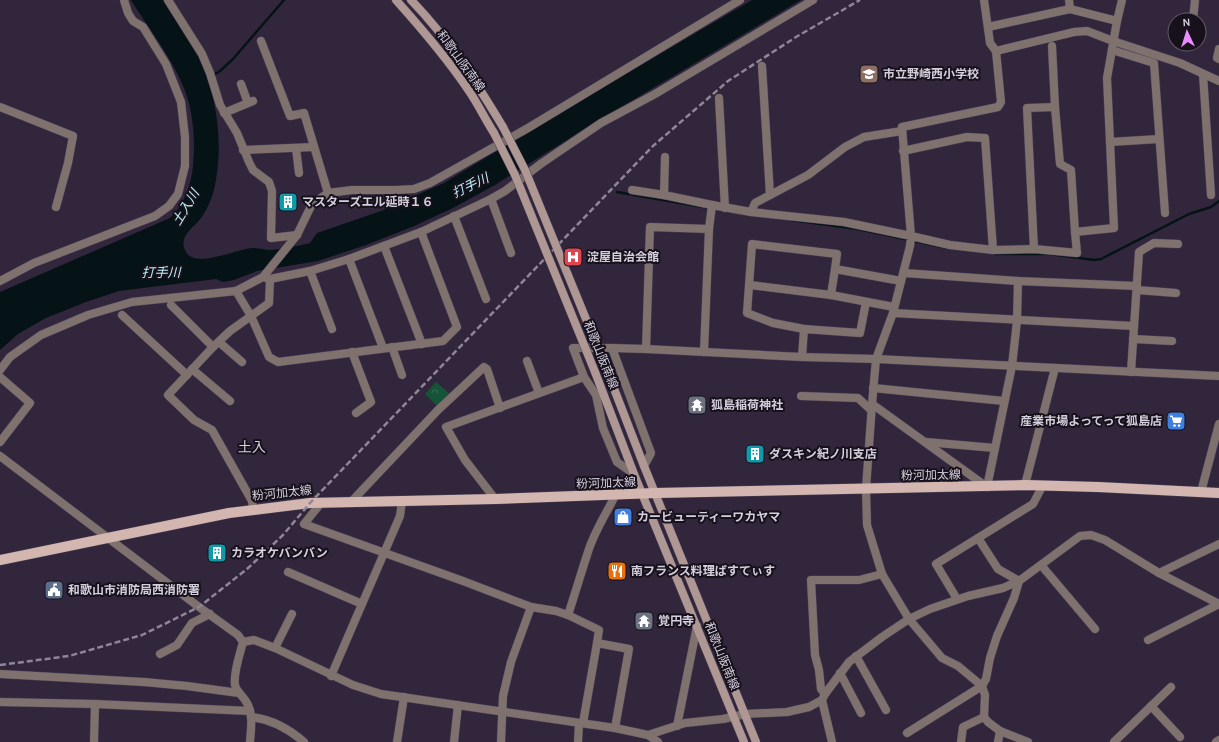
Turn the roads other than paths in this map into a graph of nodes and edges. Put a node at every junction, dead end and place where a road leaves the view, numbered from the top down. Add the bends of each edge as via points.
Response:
1 (124, 0) edge
2 (168, 0) edge
3 (396, 0) edge
4 (411, 0) edge
5 (740, 0) edge
6 (812, 0) edge
7 (984, 0) edge
8 (1069, 0) edge
9 (1122, 0) edge
10 (1195, 0) edge
11 (1070, 9) junction
12 (1194, 12) edge
13 (1117, 21) junction
14 (988, 27) junction
15 (261, 41) dead end
16 (1052, 46) dead end
17 (1113, 46) junction
18 (1219, 49) edge
19 (996, 51) junction
20 (1219, 58) edge
21 (762, 66) dead end
22 (1203, 74) junction
23 (1219, 81) edge
24 (241, 84) dead end
25 (719, 98) dead end
26 (1055, 106) junction
27 (0, 107) edge
28 (224, 113) junction
29 (902, 132) junction
30 (1159, 138) junction
31 (1110, 142) junction
32 (314, 147) junction
33 (296, 148) junction
34 (243, 150) junction
35 (903, 151) junction
36 (665, 157) dead end
37 (298, 173) dead end
38 (632, 190) dead end
39 (328, 193) junction
40 (664, 195) junction
41 (770, 195) junction
42 (1211, 195) dead end
43 (490, 199) junction
44 (712, 205) junction
45 (56, 207) dead end
46 (724, 208) junction
47 (751, 212) junction
48 (1165, 213) dead end
49 (454, 216) junction
50 (709, 230) junction
51 (421, 232) junction
52 (1075, 232) junction
53 (297, 235) junction
54 (911, 236) junction
55 (1178, 244) dead end
56 (384, 246) junction
57 (1034, 249) junction
58 (993, 250) junction
59 (511, 253) dead end
60 (349, 258) junction
61 (835, 269) junction
62 (310, 271) junction
63 (267, 276) junction
64 (902, 277) junction
65 (1018, 281) junction
66 (0, 282) edge
67 (750, 285) junction
68 (1137, 288) junction
69 (236, 291) junction
70 (1176, 293) dead end
71 (831, 295) junction
72 (486, 299) dead end
73 (866, 302) junction
74 (171, 305) dead end
75 (894, 310) junction
76 (122, 315) dead end
77 (251, 316) junction
78 (1017, 321) junction
79 (1134, 326) junction
80 (332, 328) dead end
81 (804, 329) junction
82 (1133, 339) junction
83 (1172, 341) dead end
84 (216, 344) junction
85 (422, 344) junction
86 (392, 347) junction
87 (383, 348) junction
88 (612, 348) junction
89 (646, 349) junction
90 (352, 352) junction
91 (704, 352) junction
92 (802, 357) junction
93 (876, 359) junction
94 (527, 361) dead end
95 (242, 362) dead end
96 (1012, 366) junction
97 (1055, 368) junction
98 (0, 370) edge
99 (189, 372) junction
100 (1131, 372) junction
101 (402, 375) dead end
102 (1219, 376) edge
103 (584, 377) junction
104 (0, 378) edge
105 (873, 388) junction
106 (539, 394) junction
107 (801, 396) dead end
108 (230, 401) dead end
109 (1004, 401) junction
110 (871, 407) junction
111 (500, 408) junction
112 (356, 413) dead end
113 (1219, 424) edge
114 (0, 442) edge
115 (925, 442) junction
116 (995, 448) junction
117 (0, 456) edge
118 (644, 466) junction
119 (634, 474) junction
120 (1025, 485) junction
121 (1043, 485) junction
122 (987, 487) junction
123 (866, 489) junction
124 (1201, 492) junction
125 (656, 493) junction
126 (1219, 493) edge
127 (642, 494) junction
128 (615, 496) junction
129 (495, 499) junction
130 (402, 501) junction
131 (352, 502) junction
132 (321, 503) junction
133 (253, 509) junction
134 (108, 538) junction
135 (978, 538) junction
136 (1219, 544) edge
137 (384, 552) junction
138 (0, 560) edge
139 (1041, 565) junction
140 (288, 572) dead end
141 (1159, 572) junction
142 (882, 574) junction
143 (1019, 581) junction
144 (957, 599) junction
145 (362, 604) junction
146 (1219, 604) edge
147 (531, 607) junction
148 (210, 614) junction
149 (292, 614) dead end
150 (568, 615) junction
151 (909, 619) junction
152 (697, 626) junction
153 (1095, 629) dead end
154 (1148, 640) dead end
155 (243, 642) junction
156 (596, 643) junction
157 (275, 648) junction
158 (160, 654) dead end
159 (856, 656) junction
160 (840, 673) junction
161 (0, 674) edge
162 (331, 676) junction
163 (982, 686) junction
164 (1171, 687) dead end
165 (239, 693) junction
166 (404, 697) junction
167 (824, 697) junction
168 (0, 702) edge
169 (94, 704) junction
170 (458, 705) junction
171 (1151, 706) junction
172 (886, 710) dead end
173 (502, 712) junction
174 (861, 713) dead end
175 (251, 714) junction
176 (745, 714) junction
177 (734, 717) junction
178 (984, 717) junction
179 (581, 723) junction
180 (677, 726) junction
181 (615, 728) junction
182 (1000, 731) junction
183 (907, 733) dead end
184 (648, 735) junction
185 (1180, 737) dead end
186 (1219, 740) edge
187 (1116, 741) edge
188 (94, 742) edge
189 (250, 742) edge
190 (304, 742) edge
191 (397, 742) edge
192 (454, 742) edge
193 (501, 742) edge
194 (578, 742) edge
195 (658, 742) edge
196 (744, 742) edge
197 (756, 742) edge
198 (832, 742) edge
199 (961, 742) edge
200 (998, 742) edge
201 (1028, 742) edge
202 (1216, 742) edge

1 - 66 street via 133,21 143,27 166,64 180,102 185,137 185,166 178,194 169,206 155,216 34,263
2 - 28 street via 202,54
3 - 119 main road, 和歌山阪南線, bridge via 448,62 494,133 515,175 596,372
4 - 118 main road, 和歌山阪南線, bridge via 467,70 503,127 525,170
5 - 39 street via 528,128 430,183 397,190
6 - 43 street via 655,94 601,123
7 - 14 street
8 - 11 street
9 - 13 street
10 - 12 street
11 - 13 street
11 - 14 street
13 - 17 street
14 - 19 street via 990,43
15 - 32 street via 290,116 304,113
16 - 26 street
17 - 19 street via 1087,31
17 - 22 street via 1180,63
17 - 30 street via 1154,63
17 - 31 street via 1107,78
18 - 20 street
19 - 29 street via 1001,102 998,107 902,127
21 - 41 street
22 - 23 street
22 - 42 street
24 - 28 street via 250,102
25 - 46 street
26 - 52 street via 1060,164 1071,170
26 - 57 street via 1027,108
27 - 45 street via 73,136
28 - 34 street via 237,133
29 - 35 street
29 - 41 street via 864,137 844,147 808,175
30 - 31 street
30 - 48 street
31 - 52 street via 1114,228
32 - 33 street
32 - 39 street
33 - 34 street
33 - 37 street
34 - 53 street via 253,170 269,182 272,191 271,238
35 - 54 street
35 - 58 street via 967,137 985,138
36 - 40 street
38 - 40 street
39 - 53 street via 312,204
40 - 44 street
41 - 47 street via 755,203
43 - 49 street
43 - 59 street
44 - 46 street
44 - 50 street
46 - 47 street
47 - 54 street via 844,222
49 - 51 street
49 - 72 street
50 - 89 street via 650,227
50 - 91 street
51 - 56 street
51 - 85 street via 457,327 443,341
52 - 57 street via 1077,253
53 - 63 street
54 - 58 street via 950,245
54 - 64 street
55 - 68 street via 1154,242 1139,252
56 - 60 street
56 - 85 street
57 - 58 street
60 - 62 street
60 - 87 street
61 - 64 street
61 - 67 street via 837,254 752,244
61 - 71 street
62 - 63 street
62 - 80 street
63 - 69 street
63 - 77 street via 269,303
64 - 65 street
64 - 75 street
65 - 68 street
65 - 78 street
67 - 71 street
67 - 81 street via 747,313 772,324
68 - 70 street
68 - 79 street
69 - 77 street
69 - 98 street via 132,302 88,315 41,335 10,357
71 - 73 street
73 - 75 street
73 - 81 street via 860,333
74 - 84 street
75 - 78 street
75 - 93 street
76 - 99 street
77 - 84 street
77 - 90 street via 268,357 278,362
78 - 79 street
78 - 96 street
79 - 82 street
81 - 92 street
82 - 83 street
82 - 100 street
84 - 95 street
84 - 99 street
85 - 86 street
86 - 87 street
86 - 101 street
87 - 90 street
88 - 89 street
88 - 103 street via 573,348
88 - 118 street via 651,453
89 - 91 street
90 - 112 street via 371,402
91 - 92 street
92 - 93 street
93 - 96 street
93 - 105 street
94 - 106 street
96 - 97 street
96 - 109 street
97 - 100 street
97 - 120 street
99 - 108 street
99 - 133 street via 168,395 194,420 212,430 252,501
100 - 102 street
103 - 106 street
103 - 119 street via 596,395 603,428 617,462
104 - 114 street via 30,403
105 - 109 street
105 - 110 street
106 - 111 street
107 - 110 street via 858,398
109 - 116 street
110 - 115 street
110 - 123 street
111 - 129 street via 446,427 465,460
111 - 131 street via 488,369 484,367 438,410
113 - 124 street
115 - 116 street
115 - 122 street
116 - 122 street
117 - 134 street
118 - 125 main road, 和歌山阪南線
119 - 127 main road, 和歌山阪南線
120 - 121 main road, 粉河加太線
120 - 122 main road, 粉河加太線
121 - 124 main road, 粉河加太線
121 - 135 street via 1033,504
122 - 123 main road, 粉河加太線
123 - 125 main road, 粉河加太線
123 - 142 street via 867,525
124 - 126 main road, 粉河加太線
125 - 127 main road, 粉河加太線
125 - 176 main road, 和歌山阪南線
127 - 128 main road, 粉河加太線
127 - 152 main road, 和歌山阪南線
128 - 129 main road, 粉河加太線
128 - 150 street via 594,536
129 - 130 main road, 粉河加太線
130 - 131 main road, 粉河加太線
130 - 137 street via 400,516
131 - 132 main road, 粉河加太線
132 - 133 main road, 粉河加太線
132 - 137 street via 304,524
133 - 134 main road, 粉河加太線
134 - 138 main road, 粉河加太線
134 - 148 street
135 - 143 street via 998,569
135 - 144 street via 936,564
136 - 141 street
137 - 145 street
137 - 147 street
139 - 141 street via 1080,536 1091,536 1105,540
139 - 143 street
139 - 153 street
140 - 145 street
141 - 146 street
142 - 151 street
142 - 167 street via 859,580 811,580 815,655
143 - 144 street via 1003,588
143 - 163 street via 996,636 986,680
144 - 151 street
145 - 162 street
146 - 154 street
147 - 150 street
147 - 173 street via 511,662
148 - 155 street via 238,634
148 - 158 street via 192,623 177,646
149 - 157 street
150 - 156 street via 599,630
151 - 159 street
151 - 163 street via 942,658 958,666
152 - 177 main road, 和歌山阪南線
152 - 180 street
155 - 157 street via 254,640
155 - 165 street via 235,677 235,686
156 - 179 street
156 - 181 street via 629,649
157 - 162 street
159 - 160 street
159 - 172 street
160 - 167 street
160 - 174 street
161 - 165 street via 144,682
162 - 166 street via 382,694
163 - 178 street via 985,695
163 - 183 street
164 - 171 street
165 - 175 street via 246,700
166 - 170 street
166 - 191 street
167 - 176 street via 809,707 787,712
167 - 198 street
168 - 169 street
169 - 175 street
169 - 188 street
170 - 173 street
170 - 192 street
171 - 185 street
171 - 187 street
173 - 179 street
173 - 193 street
175 - 189 street
175 - 190 street via 273,722
176 - 177 street
176 - 197 main road, 和歌山阪南線
177 - 180 street
177 - 196 main road, 和歌山阪南線
178 - 182 street
178 - 199 street via 963,727
179 - 181 street
179 - 194 street
180 - 184 street
181 - 184 street
182 - 200 street
182 - 201 street
184 - 195 street
186 - 202 street

